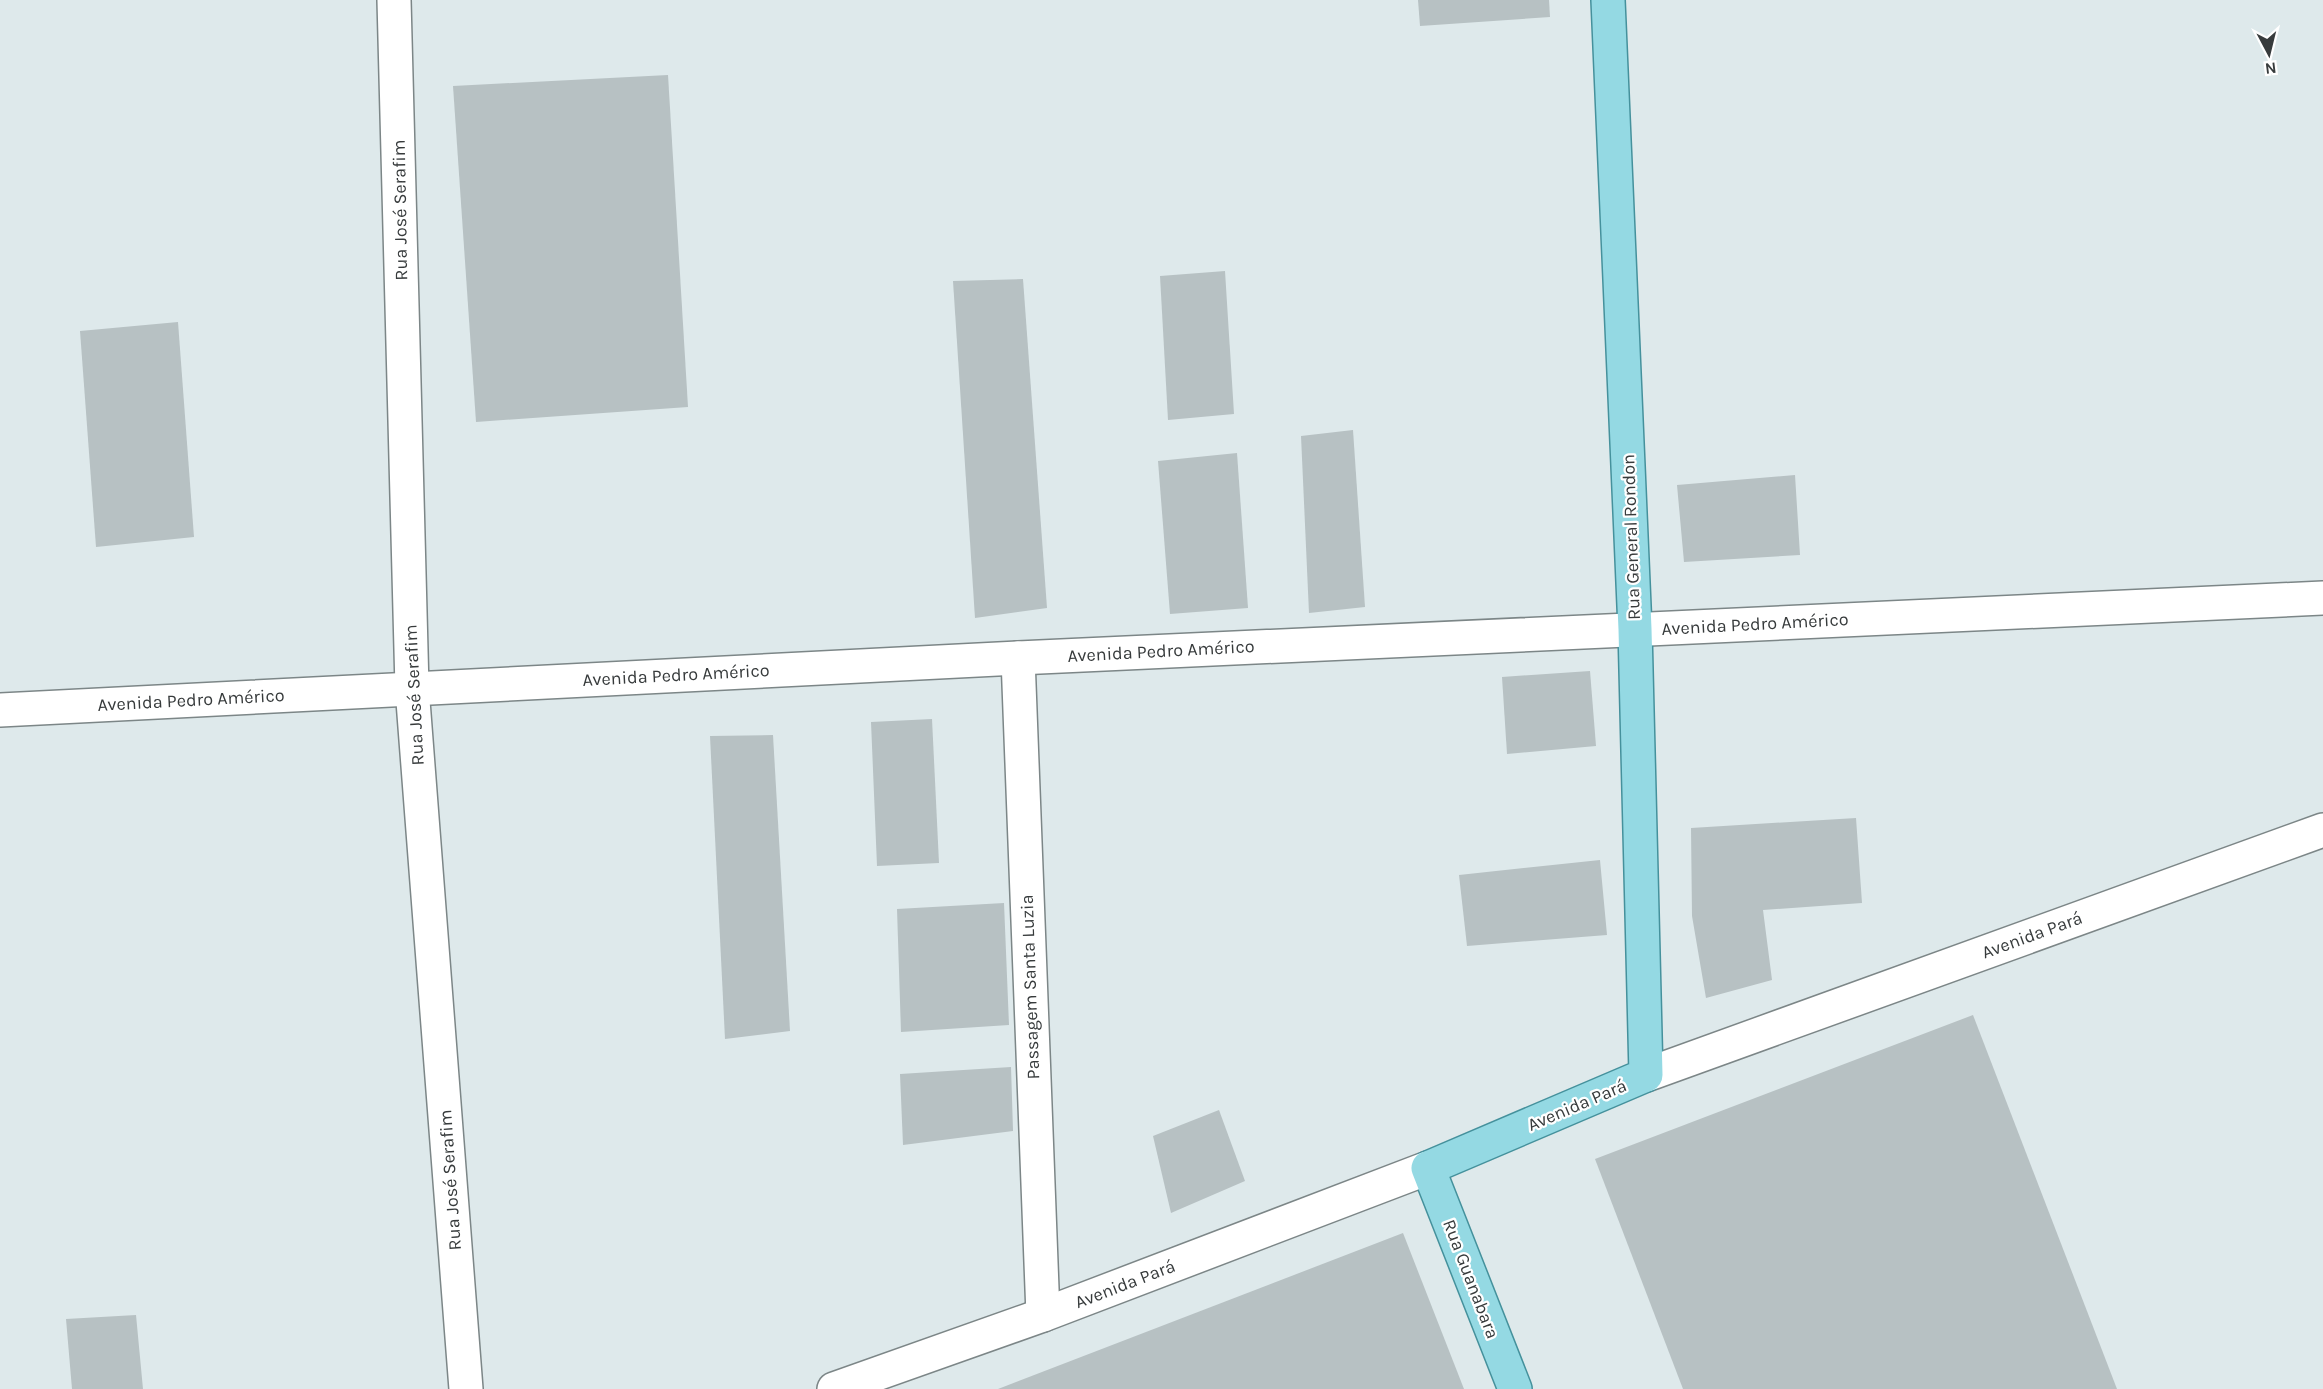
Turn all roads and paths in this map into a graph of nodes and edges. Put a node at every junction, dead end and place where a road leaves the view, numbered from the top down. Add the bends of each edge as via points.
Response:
1 (394, 0) edge
2 (1608, 0) edge
3 (2323, 598) edge
4 (1635, 629) junction
5 (1018, 658) junction
6 (412, 688) junction
7 (0, 710) edge
8 (2323, 830) edge
9 (1646, 1075) junction
10 (1428, 1168) junction
11 (1043, 1315) junction
12 (466, 1389) edge
13 (834, 1389) edge
14 (1515, 1389) edge

1 - 6 street, Rua José Serafim
2 - 4 main road, Rua General Rondon
3 - 4 street, Avenida Pedro Américo
4 - 5 street, Avenida Pedro Américo
4 - 9 main road, Rua General Rondon
5 - 6 street, Avenida Pedro Américo
5 - 11 street, Passagem Santa Luzia
6 - 7 street, Avenida Pedro Américo
6 - 12 street, Rua José Serafim
8 - 9 street, Avenida Pará
9 - 10 main road, Avenida Pará
10 - 11 street, Avenida Pará
10 - 14 main road, Rua Guanabara
11 - 13 street, Avenida Pará

